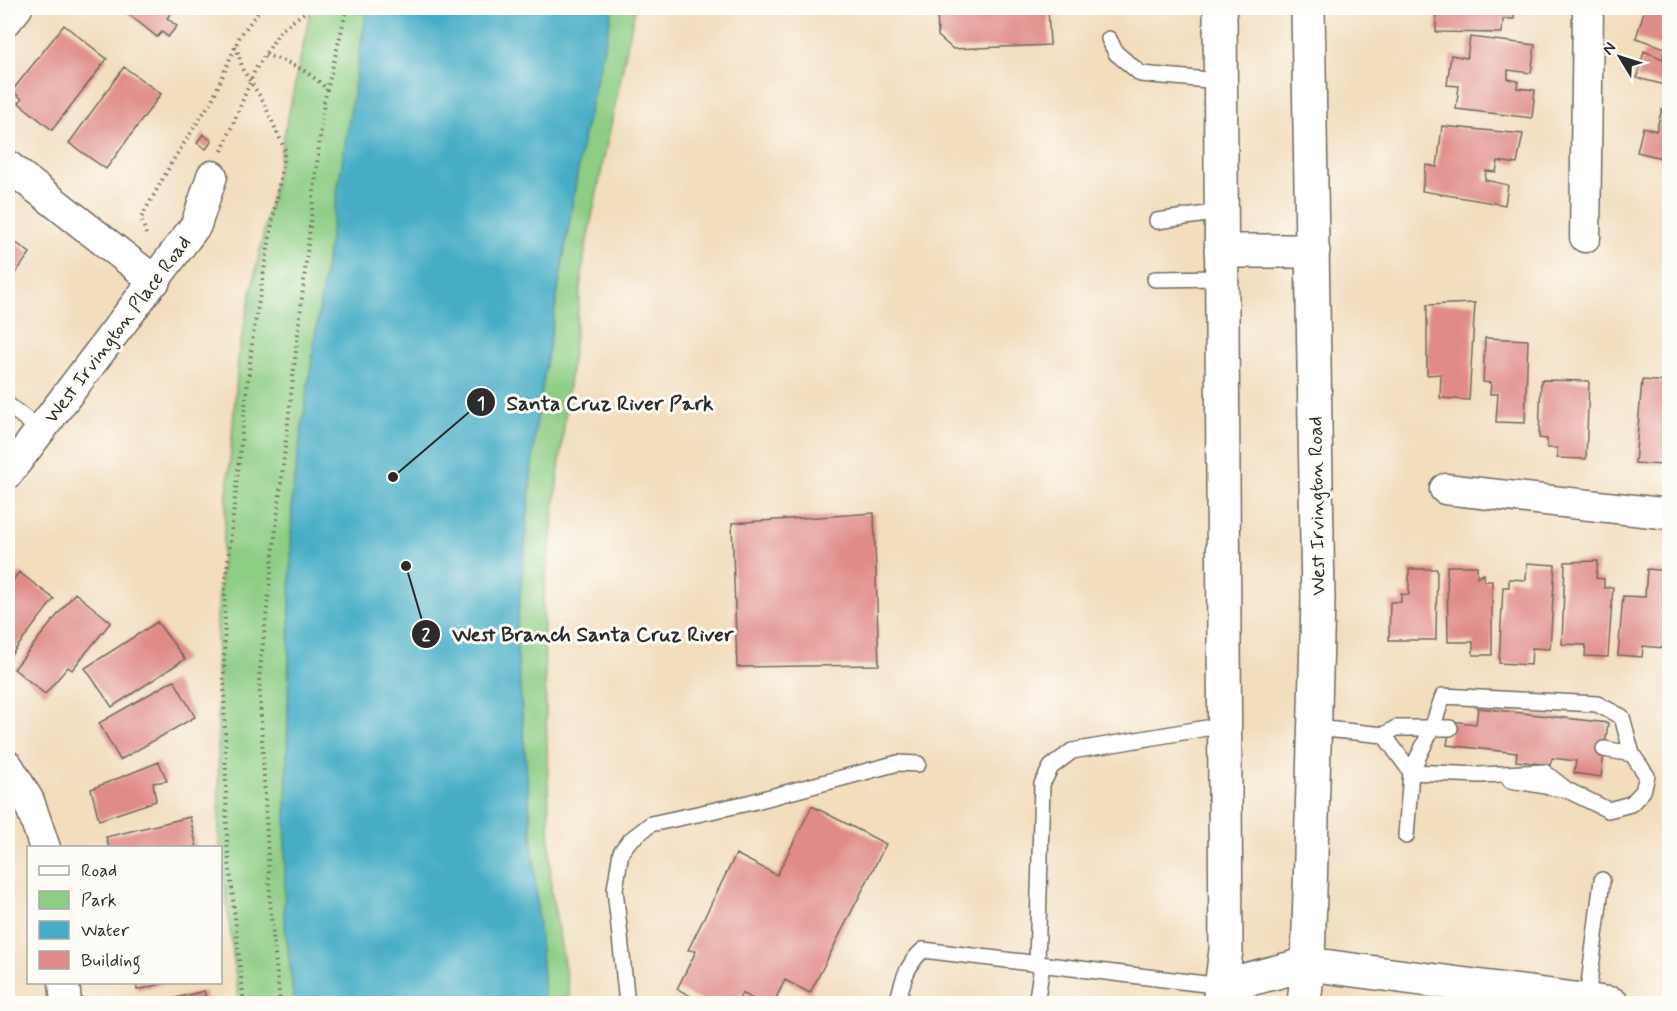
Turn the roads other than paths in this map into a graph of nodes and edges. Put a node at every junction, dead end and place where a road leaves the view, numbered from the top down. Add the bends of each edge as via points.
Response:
1 (17, 8) edge
2 (1220, 8) edge
3 (1308, 8) edge
4 (1588, 8) edge
5 (8, 19) edge
6 (1109, 39) dead end
7 (1220, 81) junction
8 (8, 166) edge
9 (212, 176) road end
10 (1221, 212) junction
11 (1157, 221) dead end
12 (1585, 237) dead end
13 (1313, 251) junction
14 (1221, 265) junction
15 (1155, 279) dead end
16 (155, 281) junction
17 (8, 405) edge
18 (40, 430) junction
19 (8, 473) edge
20 (1445, 489) dead end
21 (1670, 514) edge
22 (1224, 725) junction
23 (1316, 728) junction
24 (1431, 728) junction
25 (1450, 728) dead end
26 (1384, 735) junction
27 (1604, 749) dead end
28 (1632, 754) junction
29 (918, 764) dead end
30 (8, 766) edge
31 (1411, 772) junction
32 (1406, 836) dead end
33 (44, 846) edge
34 (1602, 880) dead end
35 (1308, 964) junction
36 (1040, 966) junction
37 (64, 984) edge
38 (1220, 995) edge
39 (1600, 1002) edge
40 (66, 1004) edge
41 (627, 1004) edge
42 (897, 1004) edge
43 (1036, 1004) edge
44 (1254, 1004) edge
45 (1304, 1004) edge

1 - 5 street
2 - 7 main road
3 - 13 main road, West Irvington Road
4 - 12 street
6 - 7 lane via 1116,53 1141,74
7 - 10 main road
8 - 16 street
9 - 16 street, West Irvington Place Road via 196,225
10 - 11 lane
10 - 14 main road
13 - 14 main road
13 - 23 main road, West Irvington Road
14 - 15 lane
14 - 22 main road
16 - 18 street, West Irvington Place Road
17 - 18 lane
18 - 19 street, West Irvington Place Road
20 - 21 street
22 - 36 lane via 1072,751 1052,767 1042,784
22 - 38 main road via 1226,950
23 - 26 lane
23 - 35 main road, West Irvington Road
24 - 25 lane
24 - 26 lane via 1396,728
24 - 28 lane via 1443,696 1597,704 1622,717
24 - 31 lane
26 - 31 lane
27 - 28 lane
28 - 31 lane via 1647,776 1643,791 1631,804 1608,810 1568,790 1544,772
29 - 41 lane via 898,763 651,824 629,841 621,852 615,889
30 - 33 street via 29,801
31 - 32 lane
34 - 39 lane
35 - 38 main road
35 - 39 main road
35 - 45 main road, West Irvington Road
36 - 38 lane
36 - 42 lane via 923,950 903,976
36 - 43 lane
37 - 40 street
38 - 44 main road

